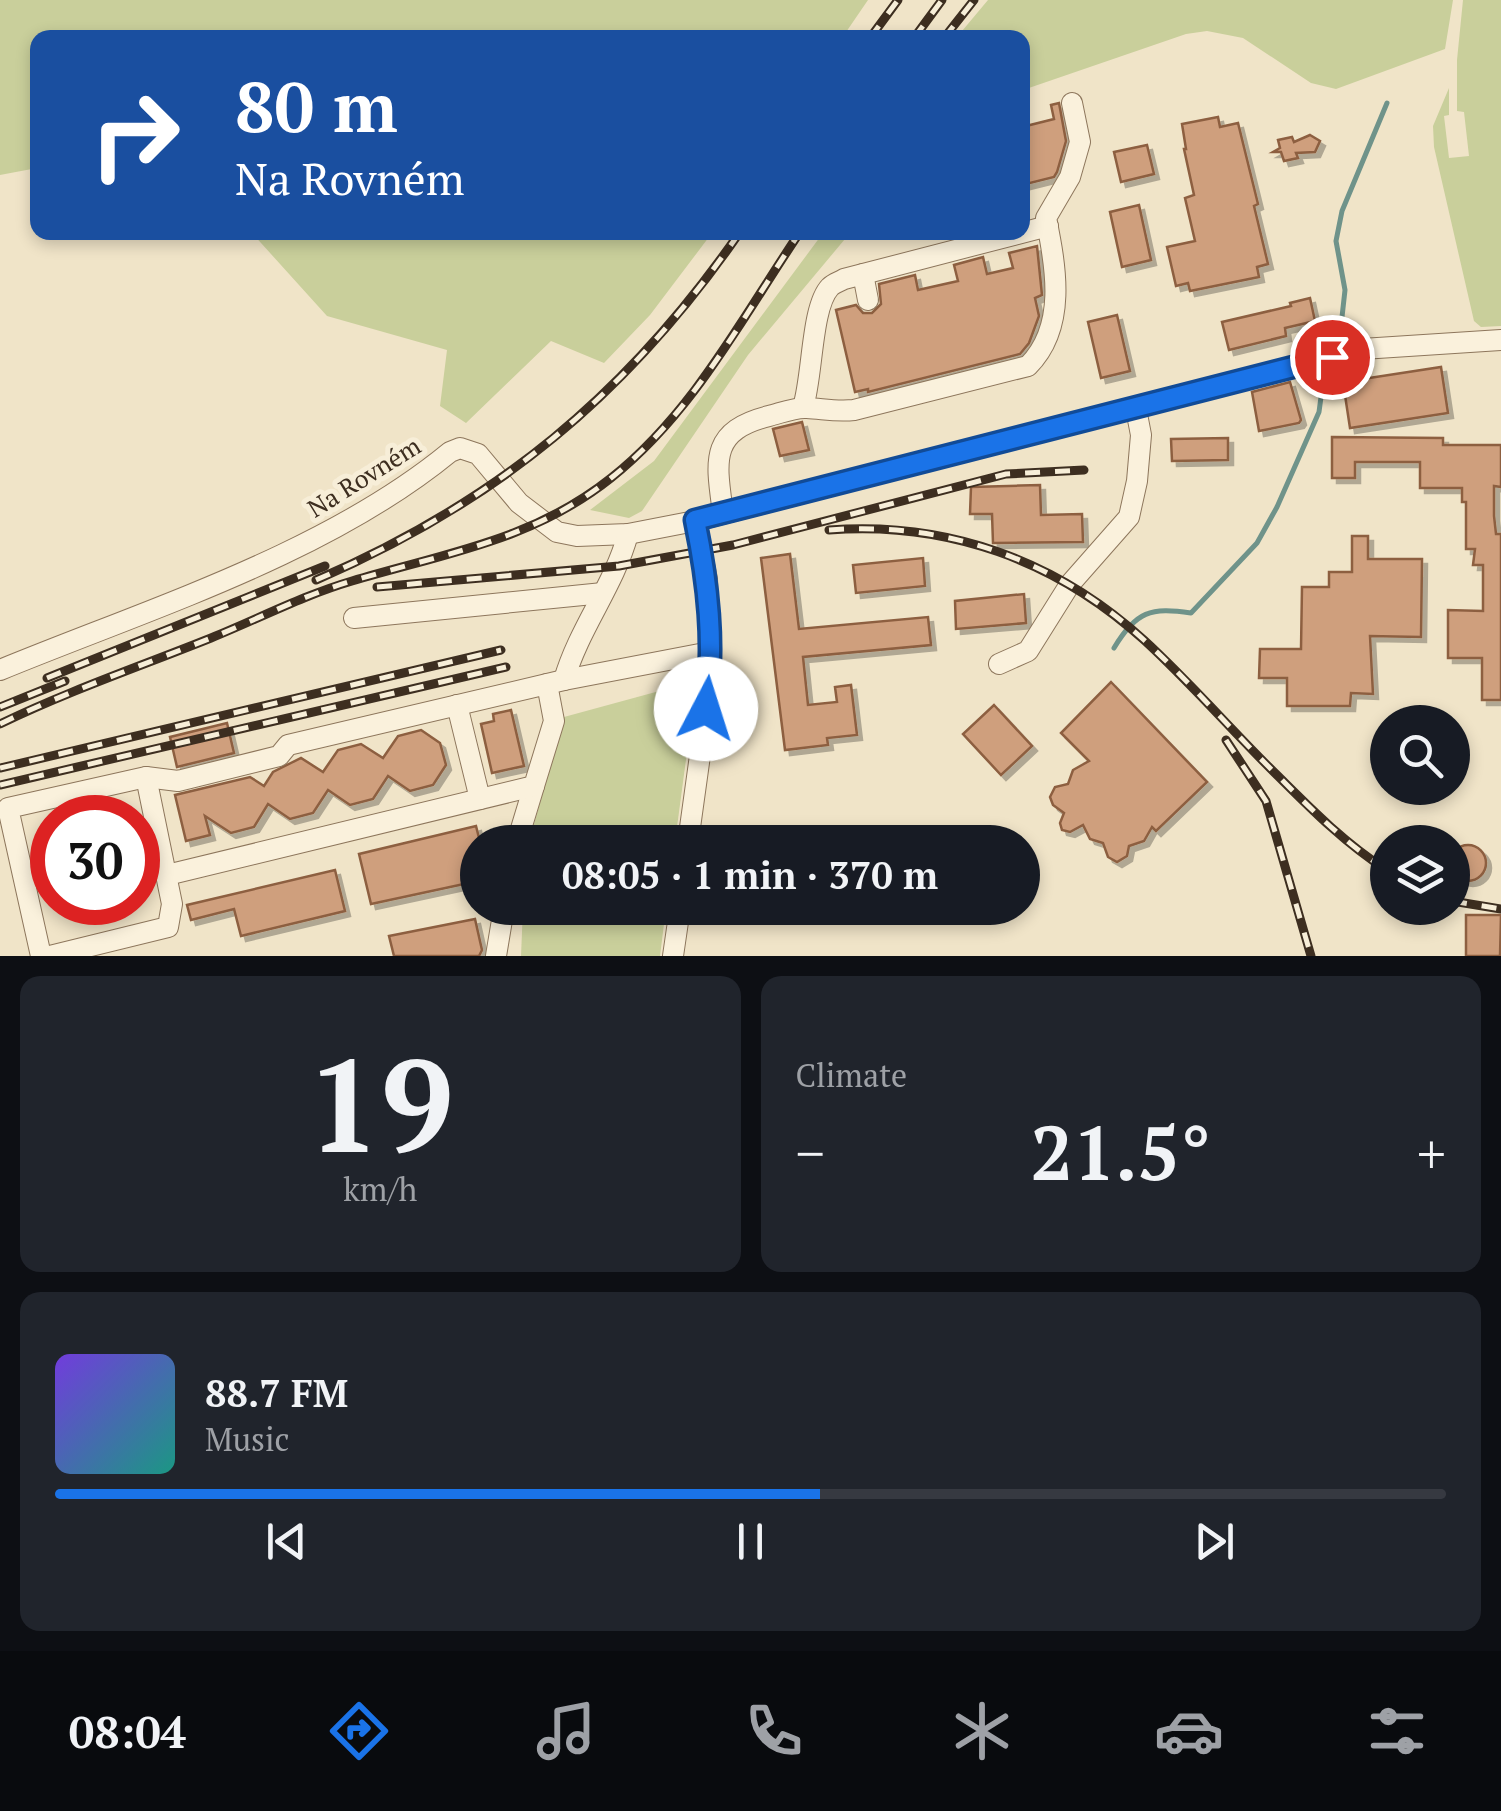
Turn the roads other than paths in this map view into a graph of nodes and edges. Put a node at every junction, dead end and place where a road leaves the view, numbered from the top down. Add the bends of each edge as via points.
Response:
1 (1072, 104) dead end
2 (1048, 226) junction
3 (1030, 231) edge
4 (994, 240) edge
5 (863, 274) junction
6 (868, 300) dead end
7 (1501, 340) edge
8 (804, 407) junction
9 (1136, 409) junction
10 (723, 514) junction
11 (695, 520) junction
12 (628, 534) junction
13 (603, 593) junction
14 (354, 618) dead end
15 (710, 652) junction
16 (999, 664) dead end
17 (0, 670) edge
18 (556, 682) junction
19 (457, 705) junction
20 (146, 776) junction
21 (534, 786) junction
22 (480, 799) junction
23 (522, 825) edge
24 (690, 825) edge
25 (168, 875) junction
26 (501, 925) edge
27 (678, 925) edge
28 (41, 956) edge
29 (50, 956) edge
30 (496, 956) edge
31 (674, 956) edge

1 - 2 street via 1080,142
2 - 3 street
2 - 8 street via 1056,268 1054,319 1050,338 1028,366 854,410
4 - 5 street
5 - 6 street
5 - 8 street via 830,287 817,311
7 - 9 street, Na Rovném via 1362,349
8 - 10 street via 734,428 720,448
9 - 10 street, Na Rovném
9 - 16 street via 1141,435 1129,517 1070,584 1028,651
10 - 11 street, Na Rovném
11 - 12 street, Na Rovném
11 - 15 street via 707,580
12 - 13 street
12 - 17 street, Na Rovném via 557,532 531,514 478,454 460,448 276,557
13 - 14 street
13 - 18 street
15 - 18 street
15 - 24 street
18 - 19 street
18 - 21 street via 554,721
19 - 20 street via 288,745 278,756 178,780
19 - 22 street
20 - 25 street
20 - 28 street via 8,808
21 - 22 street
21 - 23 street
22 - 25 street
25 - 29 street via 168,927
26 - 30 street
27 - 31 street

